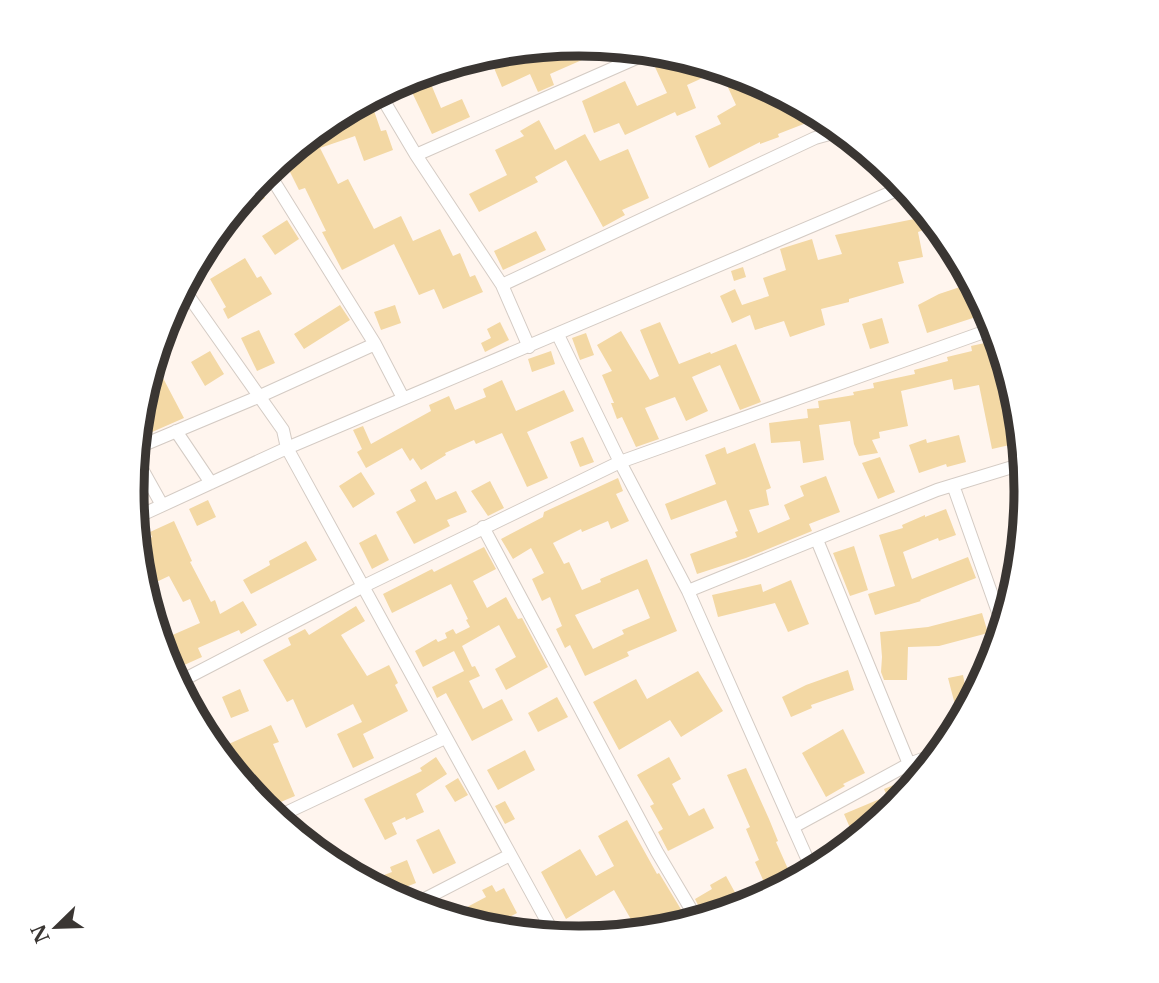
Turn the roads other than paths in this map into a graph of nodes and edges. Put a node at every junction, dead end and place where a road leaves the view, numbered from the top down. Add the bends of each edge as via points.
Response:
1 (633, 60) edge
2 (385, 102) edge
3 (828, 134) edge
4 (416, 155) junction
5 (274, 182) edge
6 (894, 191) edge
7 (502, 285) junction
8 (190, 297) edge
9 (985, 332) edge
10 (558, 335) junction
11 (375, 344) junction
12 (529, 347) junction
13 (258, 397) junction
14 (403, 398) junction
15 (176, 431) junction
16 (147, 443) edge
17 (287, 448) junction
18 (620, 463) junction
19 (1014, 466) edge
20 (145, 473) edge
21 (211, 483) junction
22 (953, 485) junction
23 (162, 505) junction
24 (145, 513) edge
25 (483, 527) junction
26 (817, 540) junction
27 (364, 586) junction
28 (688, 591) junction
29 (998, 610) edge
30 (186, 678) edge
31 (445, 738) junction
32 (924, 759) edge
33 (909, 764) junction
34 (286, 813) edge
35 (793, 827) junction
36 (510, 855) junction
37 (809, 862) edge
38 (425, 899) edge
39 (693, 912) edge
40 (549, 926) edge

1 - 4 street
2 - 4 street
3 - 7 street
4 - 7 street
5 - 11 street
6 - 10 street
7 - 12 street
8 - 13 street
9 - 18 street
10 - 12 street
10 - 18 street
11 - 13 street
11 - 14 street
12 - 14 street
13 - 15 street
13 - 17 street via 283,430
14 - 17 street
15 - 16 street
15 - 21 street
17 - 21 street
17 - 27 street
18 - 25 street
18 - 28 street
19 - 22 street
20 - 23 street
21 - 23 street
22 - 26 street
22 - 29 street
23 - 24 street
25 - 27 street
25 - 39 street
26 - 28 street
26 - 33 street
27 - 30 street
27 - 31 street
28 - 35 street
31 - 34 street
31 - 36 street
32 - 33 street
33 - 35 street
35 - 37 street
36 - 38 street
36 - 40 street

